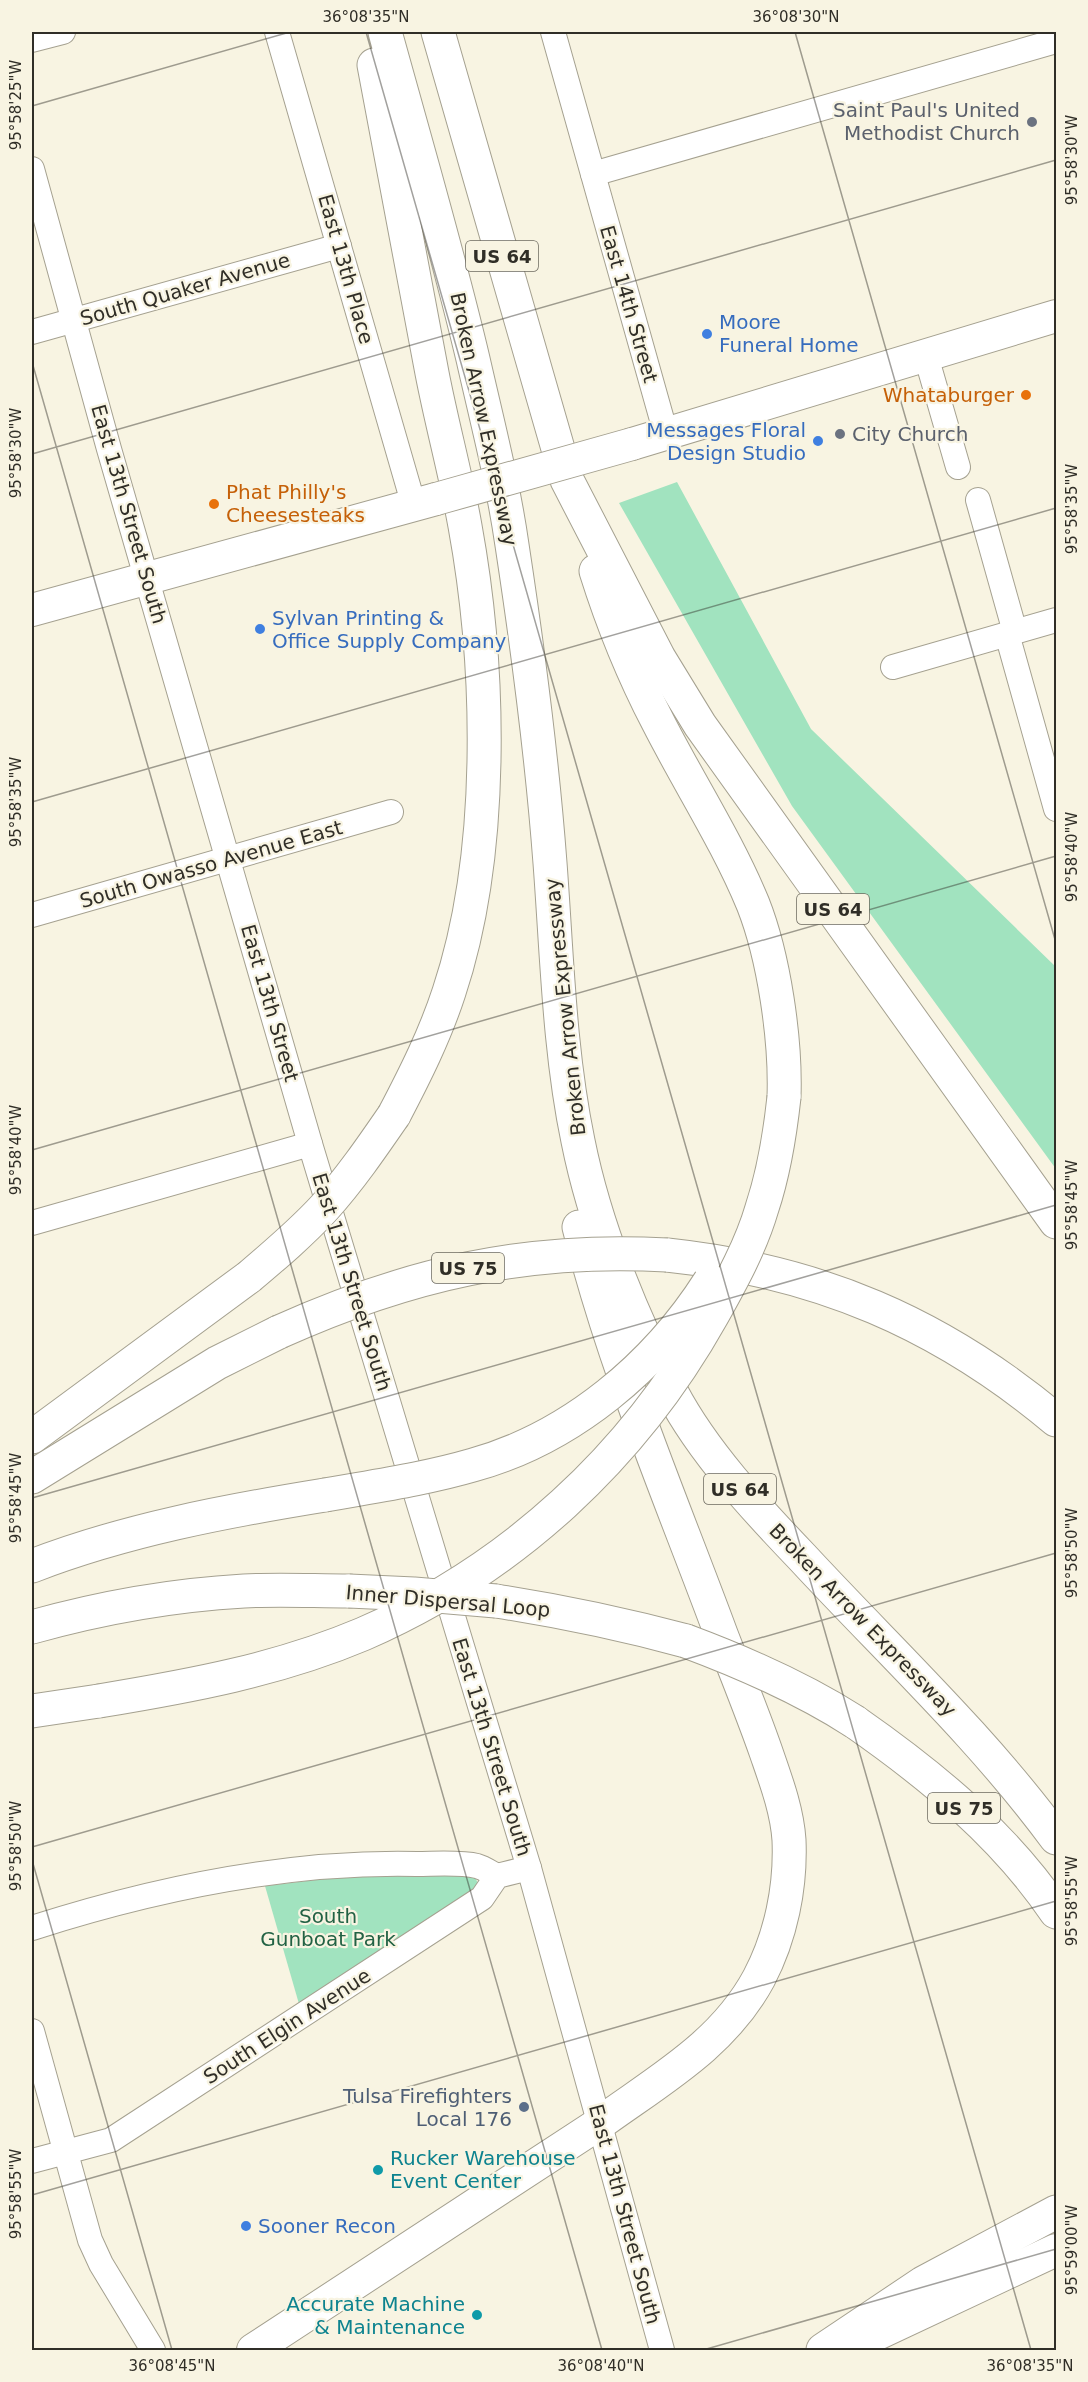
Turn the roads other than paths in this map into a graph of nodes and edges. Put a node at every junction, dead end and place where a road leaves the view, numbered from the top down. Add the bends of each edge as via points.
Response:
1 (63, 32) edge
2 (277, 32) edge
3 (368, 32) edge
4 (385, 32) edge
5 (438, 32) edge
6 (553, 32) edge
7 (32, 40) edge
8 (1056, 41) edge
9 (32, 169) edge
10 (593, 174) junction
11 (339, 246) junction
12 (1056, 316) edge
13 (73, 320) junction
14 (32, 332) edge
15 (926, 356) junction
16 (666, 434) junction
17 (958, 467) dead end
18 (567, 480) junction
19 (978, 500) dead end
20 (425, 502) junction
21 (147, 578) junction
22 (32, 610) edge
23 (1056, 620) edge
24 (1011, 633) junction
25 (893, 667) dead end
26 (1056, 809) edge
27 (391, 812) dead end
28 (229, 859) junction
29 (32, 915) edge
30 (566, 1058) junction
31 (778, 1097) junction
32 (311, 1145) junction
33 (1054, 1216) edge
34 (32, 1223) edge
35 (1056, 1420) edge
36 (32, 1437) edge
37 (32, 1477) edge
38 (32, 1566) edge
39 (32, 1627) edge
40 (32, 1711) edge
41 (1056, 1838) edge
42 (529, 1868) junction
43 (497, 1876) junction
44 (1056, 1912) edge
45 (32, 1928) edge
46 (32, 2031) edge
47 (600, 2123) junction
48 (66, 2152) junction
49 (32, 2161) edge
50 (1056, 2212) edge
51 (1056, 2248) edge
52 (1008, 2254) junction
53 (153, 2350) edge
54 (253, 2350) edge
55 (662, 2350) edge
56 (823, 2350) edge
57 (843, 2350) edge

1 - 7 street
2 - 11 street, East 13th Place
3 - 36 highway, bridge via 466,528 476,602 483,684 483,759 479,834 464,936 449,992 424,1058 394,1115 323,1209 249,1277
4 - 30 highway, Broken Arrow Expressway / US 64 via 459,302 495,449 512,543 549,855
5 - 18 highway, US 64
6 - 10 street, East 14th Street
8 - 10 street
9 - 13 street, East 13th Street South
10 - 16 street, East 14th Street
11 - 13 street, South Quaker Avenue
11 - 20 street, East 13th Place
12 - 15 main road
13 - 14 street, South Quaker Avenue
13 - 21 street, East 13th Street South
15 - 16 main road
15 - 17 street
16 - 20 main road, bridge
18 - 31 highway via 609,614 657,720 753,905 770,961 780,1032
18 - 33 highway, US 64 via 659,658 700,725
19 - 24 street
20 - 21 main road
21 - 22 main road
21 - 28 street, East 13th Street South
23 - 24 street
24 - 25 street
24 - 26 street
27 - 28 street, South Owasso Avenue East
28 - 29 street, South Owasso Avenue East
28 - 32 street, East 13th Street
30 - 41 highway, Broken Arrow Expressway / US 64 via 578,1142 601,1223 631,1305 675,1399 750,1502 982,1745
30 - 47 highway via 574,1209 594,1288 652,1457 772,1770 789,1840 784,1910 769,1956 743,2006 692,2058
31 - 38 highway, bridge via 754,1184 730,1245 690,1311 651,1358 580,1415 509,1453 475,1465 252,1506 124,1536
31 - 40 highway, bridge via 779,1137 762,1210 726,1291 694,1348 666,1391 587,1484 521,1542 418,1607 363,1634 281,1664 237,1676
32 - 34 street
32 - 42 street, East 13th Street South
35 - 37 highway, US 75, bridge via 1005,1379 931,1333 860,1300 792,1276 667,1254 535,1257 420,1279 332,1308 217,1363
39 - 44 highway, Inner Dispersal Loop / US 75, bridge via 117,1607 244,1591 414,1594 496,1601 627,1624 744,1663 822,1701 855,1722 938,1783 980,1822 1019,1863
42 - 43 street
42 - 47 street, East 13th Street South
43 - 45 street via 476,1866 384,1863 286,1872 174,1889
43 - 48 street, South Elgin Avenue via 482,1898 111,2140
46 - 48 street
47 - 54 main road
47 - 55 street, East 13th Street South
48 - 49 street, South Elgin Avenue
48 - 53 street via 97,2256
50 - 52 highway
51 - 52 main road
52 - 56 highway via 923,2283
52 - 57 main road

